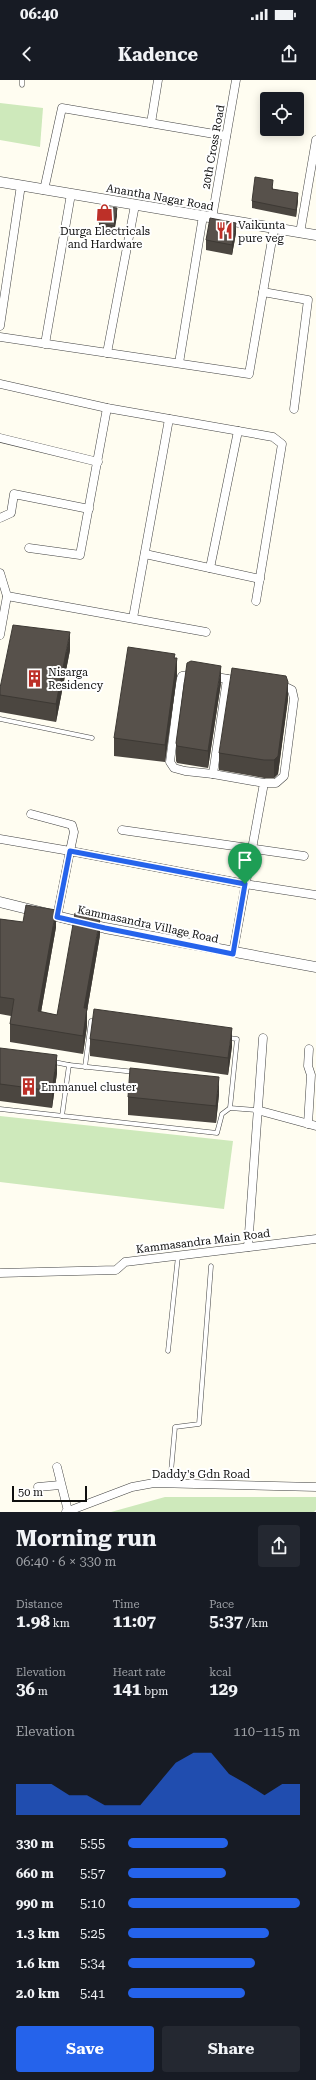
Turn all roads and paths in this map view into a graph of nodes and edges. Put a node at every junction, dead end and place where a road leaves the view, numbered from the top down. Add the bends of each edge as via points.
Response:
1 (22, 80) edge
2 (158, 80) edge
3 (236, 80) edge
4 (22, 85) dead end
5 (151, 123) junction
6 (226, 136) junction
7 (316, 140) edge
8 (0, 182) edge
9 (21, 186) junction
10 (44, 190) junction
11 (71, 194) junction
12 (135, 205) junction
13 (207, 217) junction
14 (274, 228) junction
15 (300, 233) junction
16 (316, 235) edge
17 (263, 292) junction
18 (0, 326) edge
19 (0, 337) edge
20 (45, 344) junction
21 (107, 353) junction
22 (179, 363) junction
23 (0, 384) edge
24 (107, 408) junction
25 (294, 409) dead end
26 (170, 419) junction
27 (238, 431) junction
28 (0, 438) edge
29 (98, 462) junction
30 (89, 509) junction
31 (0, 518) edge
32 (29, 548) dead end
33 (145, 554) junction
34 (210, 568) junction
35 (0, 573) edge
36 (260, 579) junction
37 (7, 596) junction
38 (256, 601) dead end
39 (133, 618) junction
40 (206, 632) dead end
41 (0, 635) edge
42 (227, 679) junction
43 (250, 682) edge
44 (265, 684) edge
45 (0, 719) edge
46 (92, 738) dead end
47 (213, 774) junction
48 (264, 783) junction
49 (31, 814) dead end
50 (122, 830) dead end
51 (0, 839) edge
52 (252, 848) junction
53 (70, 851) junction
54 (304, 856) dead end
55 (245, 884) junction
56 (316, 895) edge
57 (0, 902) edge
58 (57, 917) junction
59 (233, 954) junction
60 (316, 967) edge
61 (99, 1022) edge
62 (222, 1037) edge
63 (263, 1038) dead end
64 (309, 1049) dead end
65 (46, 1061) edge
66 (69, 1065) junction
67 (85, 1067) junction
68 (139, 1073) edge
69 (230, 1108) junction
70 (0, 1109) edge
71 (257, 1110) junction
72 (62, 1116) junction
73 (312, 1125) edge
74 (316, 1239) edge
75 (248, 1247) junction
76 (178, 1256) junction
77 (211, 1266) dead end
78 (0, 1273) edge
79 (168, 1351) dead end
80 (57, 1467) dead end
81 (170, 1483) junction
82 (60, 1485) junction
83 (38, 1487) dead end
84 (316, 1487) edge
85 (67, 1512) edge

1 - 4 lane
2 - 5 street
3 - 6 street, 20th Cross Road
5 - 6 street
5 - 10 street via 62,108
6 - 13 street, 20th Cross Road
7 - 15 street
8 - 9 street, Anantha Nagar Road
9 - 10 street, Anantha Nagar Road
9 - 18 street
10 - 11 street, Anantha Nagar Road
11 - 12 street, Anantha Nagar Road
11 - 20 street
12 - 13 street, Anantha Nagar Road
12 - 21 street
13 - 14 street, Anantha Nagar Road
13 - 22 street, 20th Cross Road
14 - 15 street, Anantha Nagar Road
14 - 17 street
15 - 16 street, Anantha Nagar Road
17 - 22 street via 249,374
17 - 25 street via 308,300
19 - 20 street
20 - 21 street
21 - 22 street
23 - 24 street
24 - 26 street
24 - 29 street
26 - 27 street
26 - 33 street
27 - 34 street
27 - 36 street via 273,437 282,444
28 - 29 street
29 - 30 street
30 - 31 street via 14,494 11,513
30 - 32 street via 80,555
33 - 34 street
33 - 39 street
34 - 36 street
35 - 37 street
36 - 38 street
37 - 39 street
37 - 41 street
39 - 40 street
42 - 43 street
42 - 47 street
42 - 47 street via 190,673 182,676 180,682 170,762 174,768
44 - 48 street via 288,688 292,690 294,698 284,776 276,783
45 - 46 lane
47 - 48 street
48 - 52 street
49 - 53 street via 72,825 74,832
50 - 52 street
51 - 53 street
52 - 54 street
52 - 55 street
53 - 55 street
53 - 58 street
55 - 56 street
55 - 59 street
57 - 58 street, Kammasandra Village Road
58 - 59 street, Kammasandra Village Road
59 - 60 street, Kammasandra Village Road
61 - 67 lane via 91,1021
62 - 69 lane via 237,1039
63 - 71 street
64 - 73 street
65 - 66 lane
66 - 67 lane
66 - 72 lane
67 - 68 lane
69 - 71 lane
69 - 72 lane via 222,1114 217,1133
70 - 72 lane
71 - 73 street
71 - 75 street
74 - 75 street, Kammasandra Main Road
75 - 76 street, Kammasandra Main Road
76 - 78 street, Kammasandra Main Road via 125,1262 116,1270
76 - 79 lane
77 - 81 lane via 199,1424 175,1427
80 - 82 street
81 - 84 street, Daddy's Gdn Road
81 - 85 street, Daddy's Gdn Road via 132,1487
82 - 83 street
82 - 85 street

